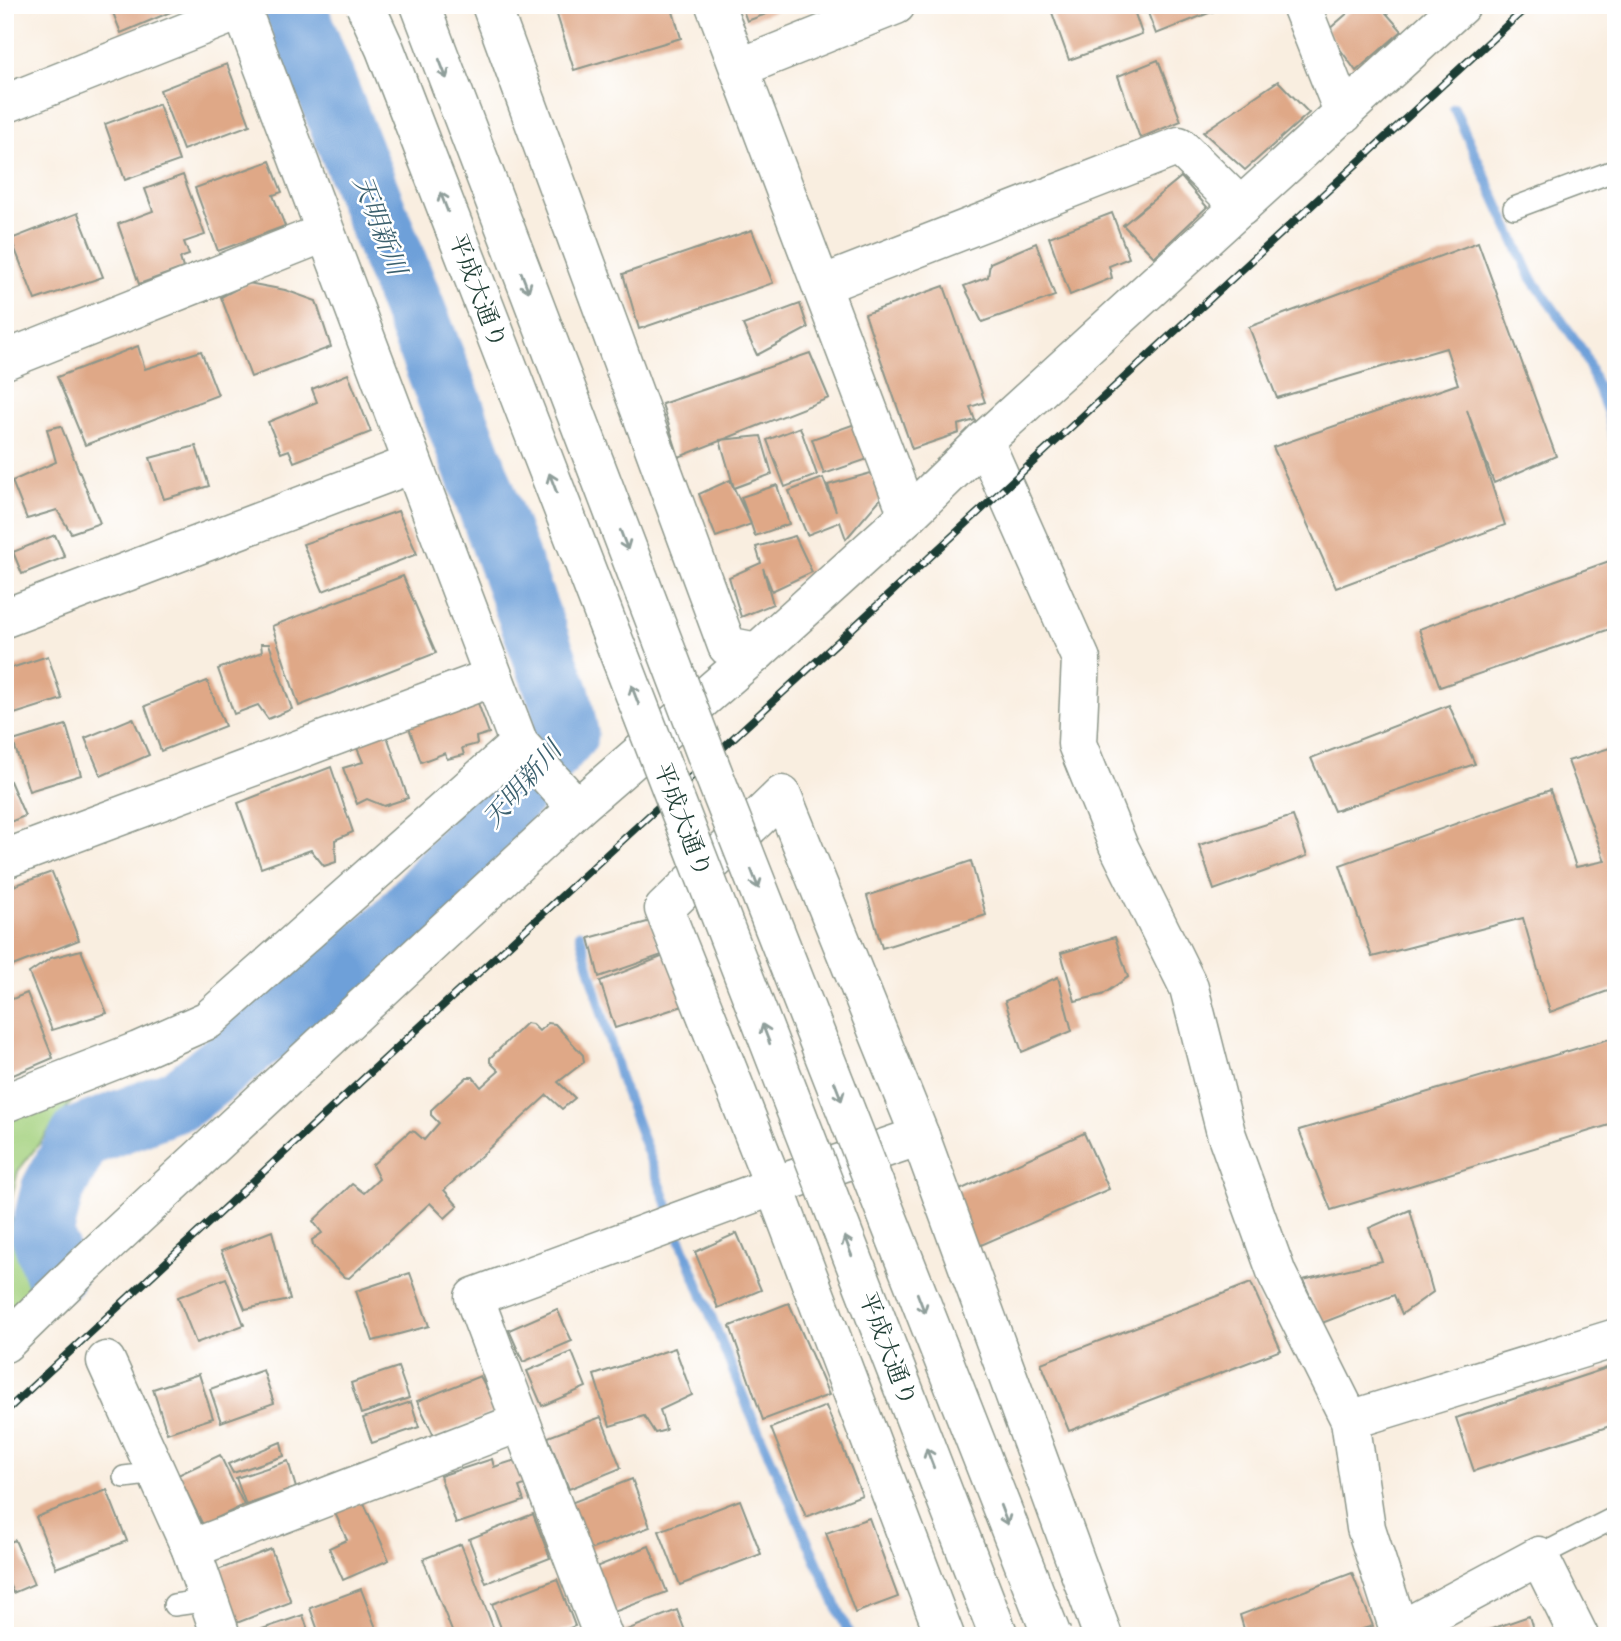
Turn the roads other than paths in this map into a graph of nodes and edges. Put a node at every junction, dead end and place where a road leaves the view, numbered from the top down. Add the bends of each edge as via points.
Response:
1 (365, 5) edge
2 (420, 5) edge
3 (491, 5) edge
4 (715, 5) edge
5 (896, 5) edge
6 (1301, 5) edge
7 (1461, 5) edge
8 (241, 8) edge
9 (739, 68) junction
10 (5, 104) edge
11 (1344, 114) junction
12 (1616, 170) edge
13 (1241, 207) junction
14 (1514, 208) dead end
15 (324, 233) junction
16 (822, 285) junction
17 (5, 360) edge
18 (984, 441) junction
19 (412, 464) junction
20 (908, 514) junction
21 (5, 618) edge
22 (746, 669) junction
23 (493, 677) junction
24 (519, 744) junction
25 (577, 808) junction
26 (5, 859) edge
27 (5, 1103) edge
28 (920, 1136) junction
29 (774, 1186) junction
30 (1616, 1338) edge
31 (5, 1343) edge
32 (106, 1361) dead end
33 (1350, 1420) junction
34 (521, 1422) junction
35 (1616, 1517) edge
36 (191, 1549) junction
37 (1539, 1556) junction
38 (1400, 1633) edge
39 (221, 1636) edge
40 (603, 1636) edge
41 (945, 1636) edge
42 (999, 1636) edge
43 (1052, 1636) edge
44 (1103, 1636) edge
45 (1579, 1636) edge

42 -> 1 street, 平成大通り, bridge
2 -> 43 street, 平成大通り, bridge via 712,770
3 - 22 street via 727,646
4 - 9 street
5 - 9 street
6 - 11 street
7 - 11 street
8 - 10 street
8 - 15 street
9 - 16 street
11 - 13 street
12 - 14 lane
13 - 16 street via 1179,146
13 - 18 street
15 - 17 street
15 - 19 street
16 - 20 street
18 - 20 street
18 - 33 street via 1081,659 1077,744 1118,845 1189,988 1226,1133 1277,1274
19 - 21 street
19 - 23 street
20 - 22 street
22 - 25 street
23 - 24 street
23 - 26 street
24 - 25 street
24 - 27 street via 208,1020
25 - 31 street
28 - 29 street
28 - 29 street via 782,795 664,909
28 - 44 street
29 - 34 street via 474,1297
29 - 41 street
30 - 33 street
32 - 36 street via 140,1475
33 - 38 street via 1366,1528
34 - 36 street
34 - 40 street
35 - 37 lane
36 - 39 street via 191,1602
37 - 38 street
37 - 45 street

